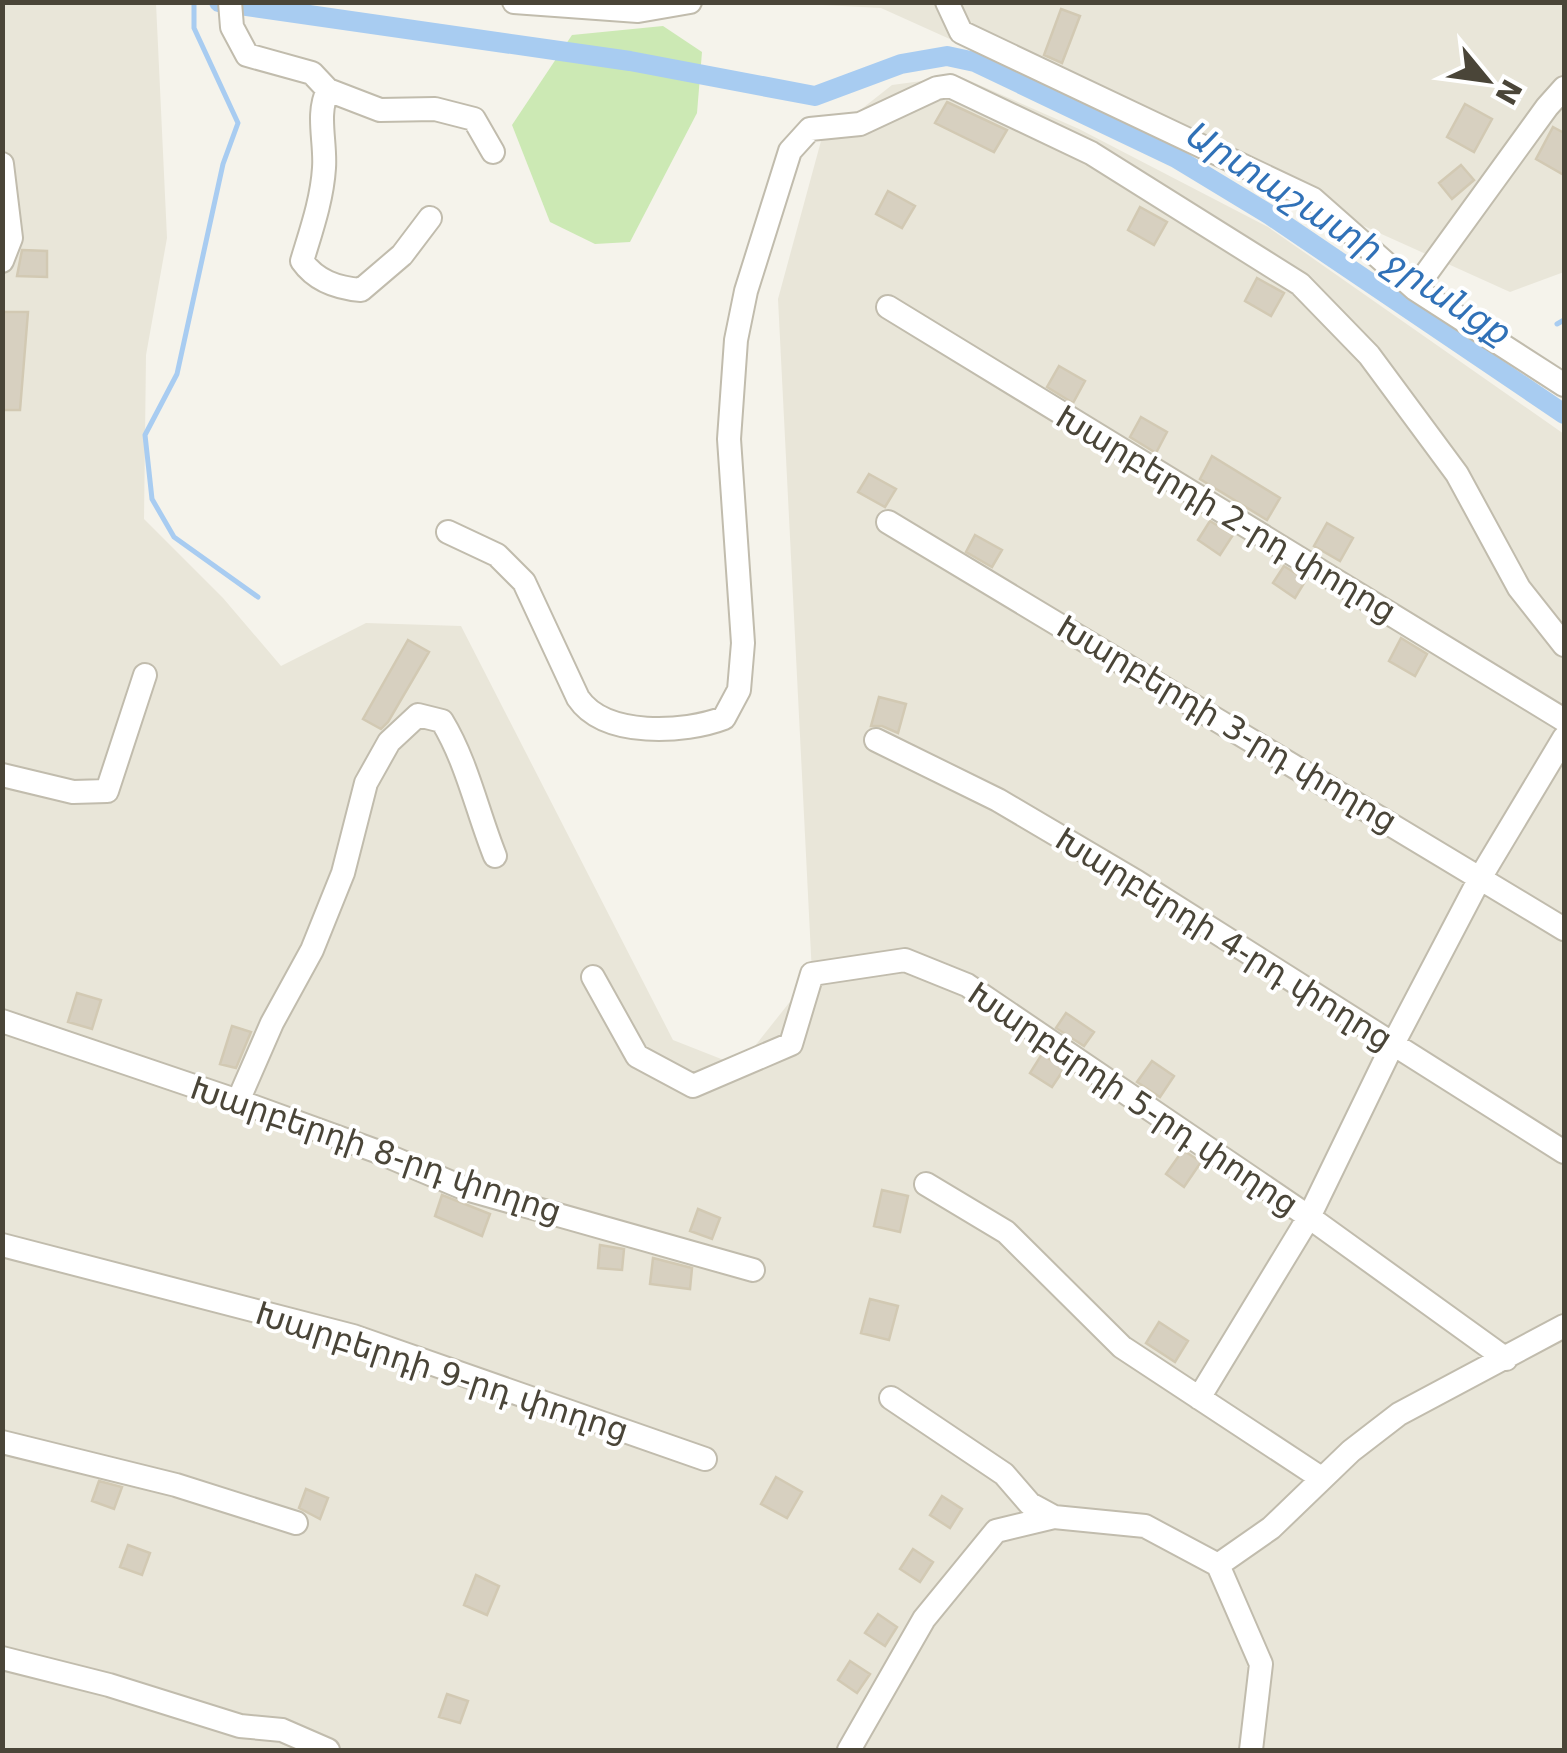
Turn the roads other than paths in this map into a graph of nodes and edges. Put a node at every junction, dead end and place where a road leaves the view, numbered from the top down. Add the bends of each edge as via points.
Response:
1 (514, 2) edge
2 (690, 2) edge
3 (948, 2) edge
4 (230, 10) edge
5 (1564, 88) edge
6 (328, 90) junction
7 (493, 152) dead end
8 (2, 164) edge
9 (430, 218) dead end
10 (2, 261) edge
11 (1415, 289) junction
12 (888, 307) dead end
13 (1564, 385) edge
14 (888, 522) dead end
15 (448, 532) dead end
16 (1564, 645) edge
17 (145, 675) dead end
18 (1564, 720) edge
19 (1564, 738) edge
20 (876, 740) dead end
21 (2, 775) edge
22 (494, 856) dead end
23 (1480, 878) junction
24 (1564, 929) edge
25 (593, 977) dead end
26 (2, 1021) edge
27 (1393, 1044) junction
28 (238, 1101) junction
29 (1564, 1152) edge
30 (926, 1184) dead end
31 (1309, 1217) junction
32 (2, 1245) edge
33 (753, 1270) dead end
34 (1564, 1326) edge
35 (1506, 1359) junction
36 (892, 1398) dead end
37 (1199, 1398) junction
38 (2, 1442) edge
39 (705, 1459) dead end
40 (1321, 1478) junction
41 (1054, 1517) junction
42 (296, 1523) dead end
43 (1218, 1565) junction
44 (2, 1658) edge
45 (328, 1750) edge
46 (850, 1750) edge
47 (1252, 1750) edge

1 - 2 street via 638,11
3 - 11 street via 961,32 1313,199
4 - 6 street via 248,56 312,73
5 - 11 street
6 - 7 street via 380,110 435,109 474,119
6 - 9 street via 322,102 324,168 302,261 311,274 341,289 361,290 402,255
8 - 10 street via 11,238
11 - 13 street
12 - 18 street, Խարբերդի 2-րդ փողոց
14 - 23 street, Խարբերդի 3-րդ փողոց
15 - 16 street via 497,555 524,582 578,698 592,714 678,730 730,712 740,690 743,643 730,389 746,291 792,149 814,128 860,124 950,86 1091,153 1300,284 1369,355 1457,474 1519,588
17 - 21 street via 106,791 74,792
19 - 23 street
20 - 27 street, Խարբերդի 4-րդ փողոց via 1060,836
22 - 28 street via 458,747 442,720 418,715 389,742 366,783 343,874
23 - 24 street, Խարբերդի 3-րդ փողոց
23 - 27 street
25 - 31 street, Խարբերդի 5-րդ փողոց via 637,1056 692,1086 790,1044 812,974 905,960 966,986
26 - 28 street, Խարբերդի 8-րդ փողոց
27 - 29 street, Խարբերդի 4-րդ փողոց
27 - 31 street
28 - 33 street, Խարբերդի 8-րդ փողոց via 466,1189
30 - 37 street via 1006,1232 1122,1347
31 - 35 street, Խարբերդի 5-րդ փողոց
31 - 37 street
32 - 39 street, Խարբերդի 9-րդ փողոց via 353,1336
34 - 35 street
35 - 40 street via 1399,1414
36 - 41 street via 1004,1474 1030,1504
37 - 40 street
38 - 42 street
40 - 43 street via 1270,1528
41 - 43 street via 1144,1526
41 - 46 street via 996,1531 924,1619
43 - 47 street via 1261,1664
44 - 45 street via 240,1726 282,1730

